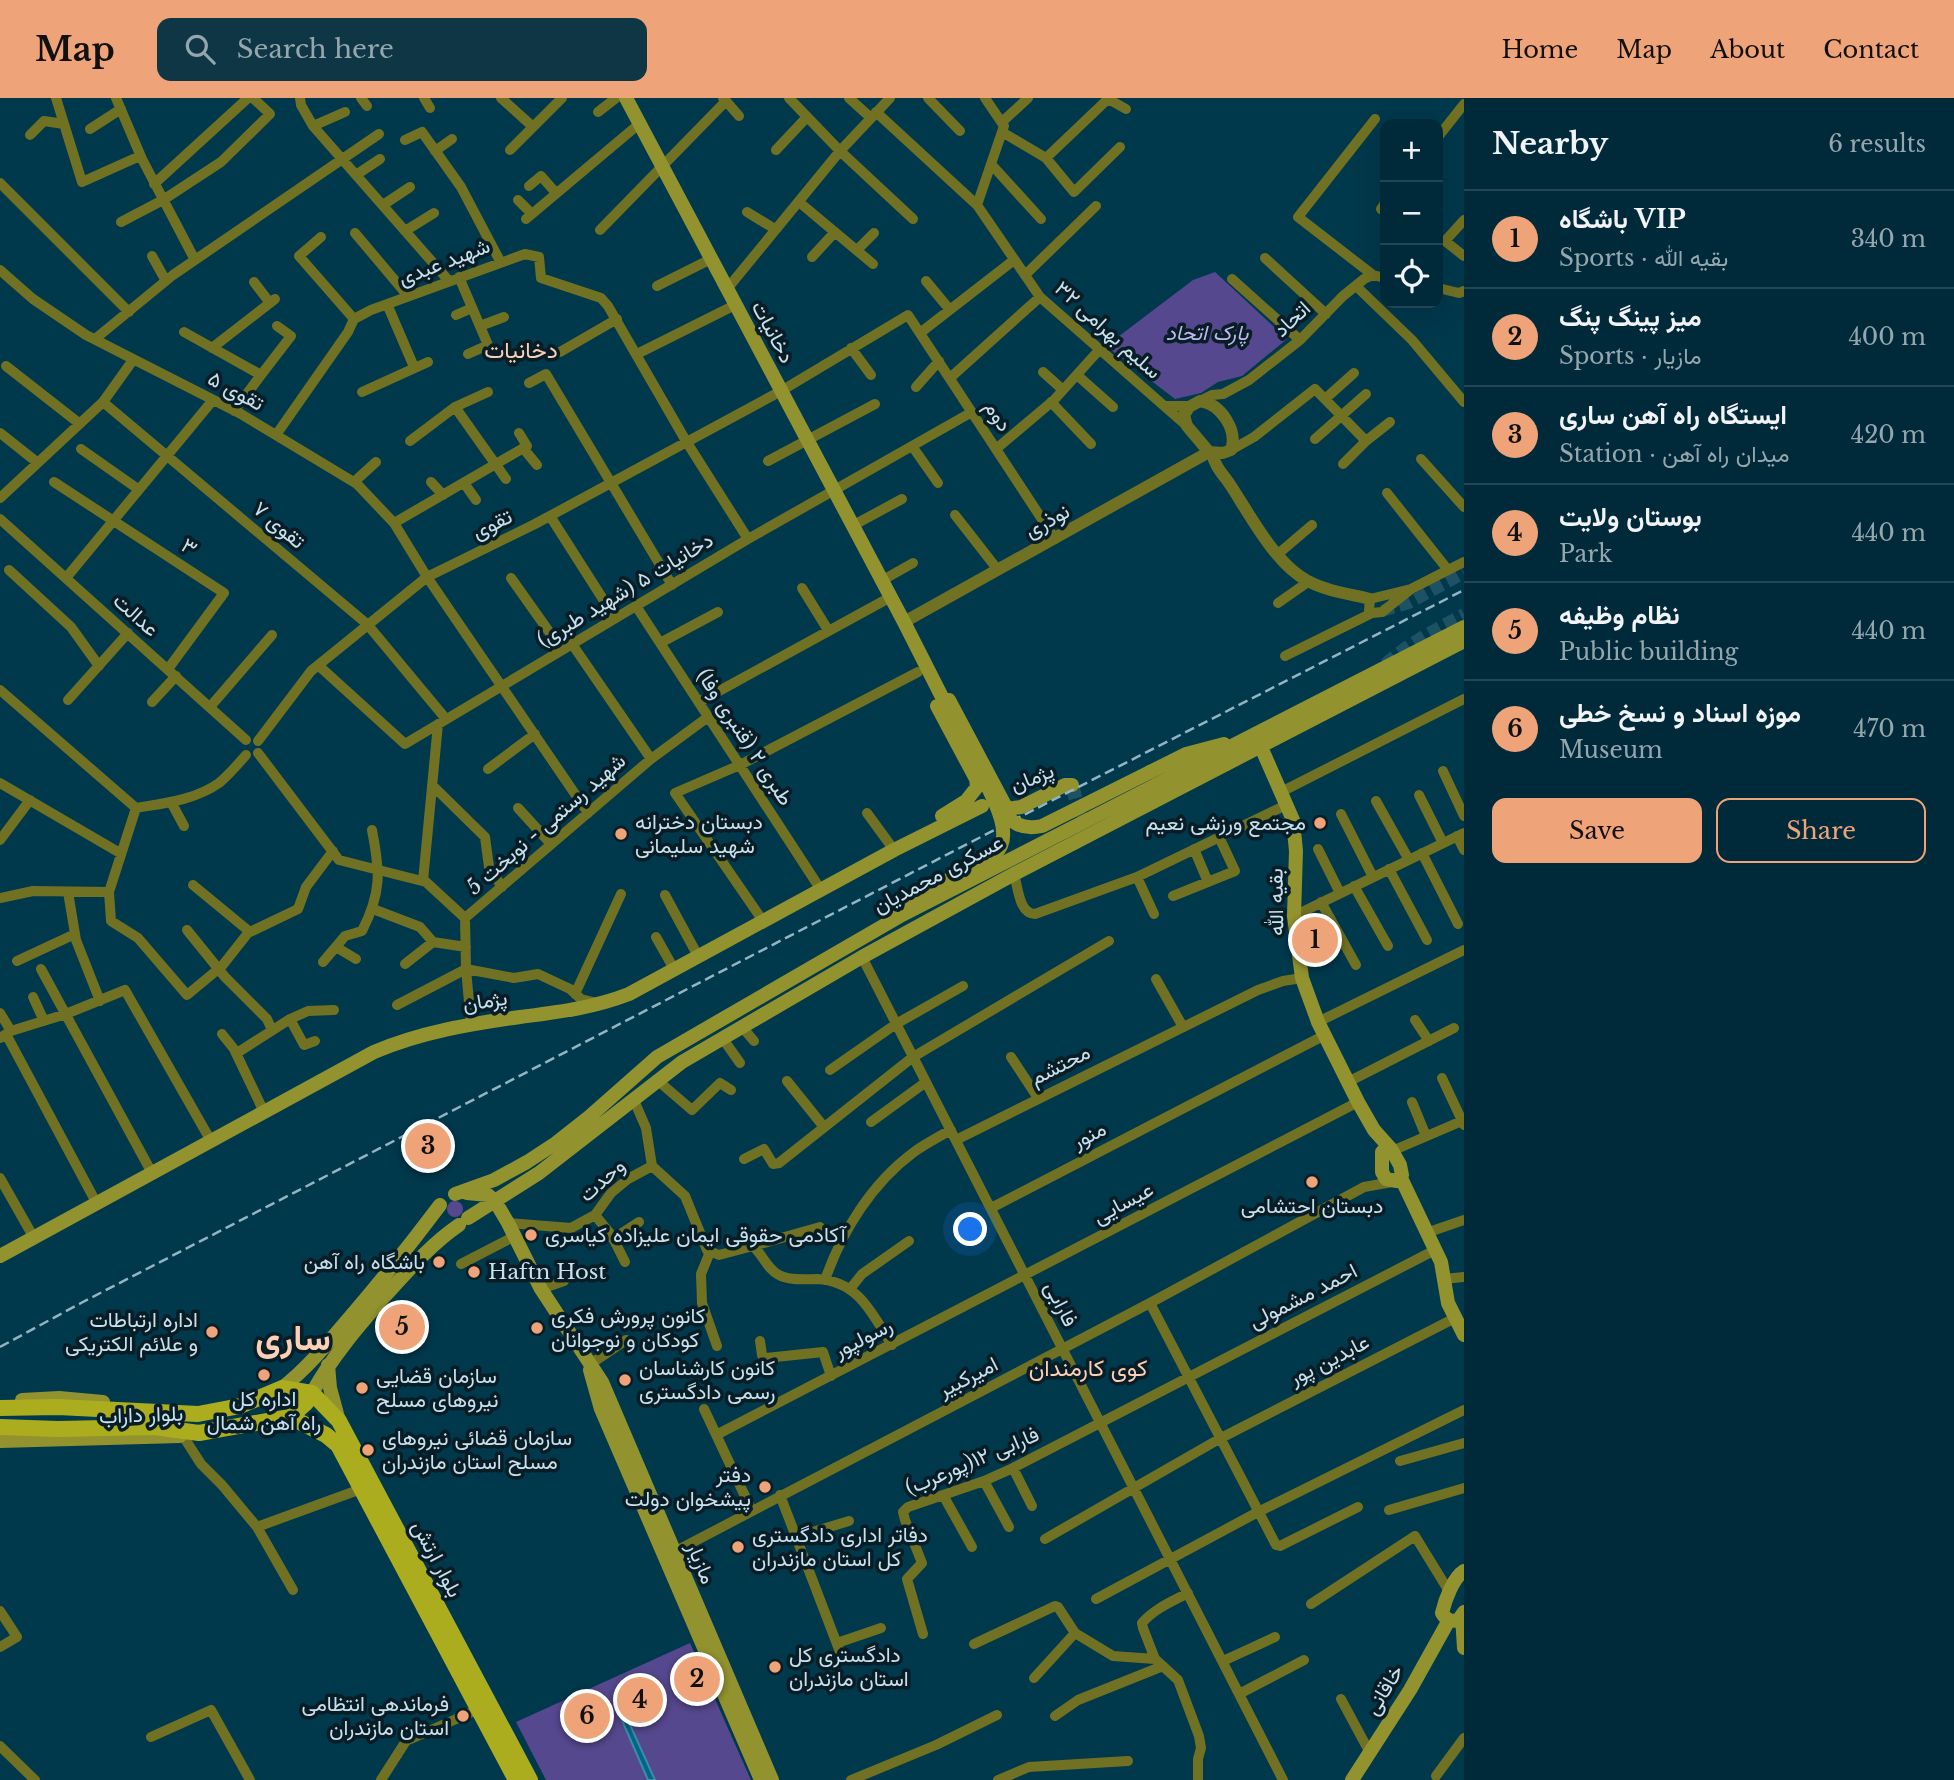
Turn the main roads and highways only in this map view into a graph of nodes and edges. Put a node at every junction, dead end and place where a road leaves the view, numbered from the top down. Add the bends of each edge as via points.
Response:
1 (626, 98) edge
2 (884, 588) junction
3 (1464, 627) edge
4 (911, 640) junction
5 (1464, 642) edge
6 (1256, 741) junction
7 (1192, 767) junction
8 (1072, 785) dead end
9 (1105, 804) dead end
10 (996, 807) junction
11 (1056, 831) dead end
12 (897, 848) junction
13 (902, 915) junction
14 (855, 942) junction
15 (827, 957) junction
16 (862, 957) junction
17 (457, 1194) junction
18 (495, 1201) junction
19 (440, 1205) junction
20 (464, 1221) junction
21 (512, 1230) junction
22 (0, 1256) edge
23 (1464, 1335) edge
24 (328, 1365) junction
25 (276, 1391) junction
26 (600, 1392) junction
27 (312, 1393) junction
28 (0, 1402) edge
29 (0, 1408) edge
30 (198, 1414) junction
31 (286, 1417) junction
32 (339, 1421) junction
33 (0, 1427) edge
34 (191, 1434) junction
35 (0, 1441) edge
36 (1463, 1571) edge
37 (1458, 1616) edge
38 (705, 1638) junction
39 (1464, 1648) edge
40 (455, 1650) junction
41 (485, 1707) junction
42 (516, 1780) edge
43 (530, 1780) edge
44 (761, 1780) edge
45 (772, 1780) edge
46 (1352, 1780) edge

1 - 2 main road, دخانیات
2 - 4 main road, دخانیات
2 - 4 main road, دخانیات
3 - 6 main road, عسکری محمدیان
4 - 10 main road, دخانیات, bridge
4 - 10 main road via 924,653
4 - 12 main road via 918,672 977,787 966,801
5 - 6 main road, عسکری محمدیان
6 - 7 main road, عسکری محمدیان
6 - 10 main road, bridge via 1185,754 1042,826 1013,823
6 - 16 main road, عسکری محمدیان
6 - 23 main road, بقیه الله via 1293,820 1294,916 1302,978 1386,1156 1400,1165 1396,1180 1441,1262 1448,1303
7 - 9 main road via 1184,765
7 - 13 main road, عسکری محمدیان
8 - 10 main road, پژمان via 1021,807
10 - 12 main road, پژمان
10 - 15 main road, bridge via 1003,829 1003,846 997,854 876,919
11 - 13 main road via 913,904
12 - 22 main road, پژمان via 629,994 603,1004 424,1033 374,1052
13 - 14 main road, عسکری محمدیان
14 - 15 main road, عسکری محمدیان
14 - 16 main road
15 - 17 main road, عسکری محمدیان via 657,1057 589,1117 527,1162
16 - 18 main road, عسکری محمدیان via 657,1080 539,1173
17 - 18 main road via 479,1192
17 - 19 main road
17 - 20 main road via 470,1205
18 - 20 main road, عسکری محمدیان
18 - 21 main road, مازیار
19 - 20 main road via 444,1220 451,1224
19 - 25 main road via 314,1359
20 - 21 main road via 488,1217
20 - 24 main road, عسکری محمدیان via 411,1266
21 - 26 main road, مازیار
24 - 27 main road, عسکری محمدیان
24 - 32 main road
25 - 27 main road
25 - 30 main road, بلوار داراب via 240,1406
25 - 31 main road via 286,1407
26 - 38 main road, مازیار
26 - 38 main road, مازیار via 674,1552
27 - 31 main road
27 - 32 main road, بلوار ارتش
28 - 30 main road, بلوار داراب via 59,1398
29 - 30 main road
31 - 34 main road, بلوار داراب
31 - 40 main road, بلوار ارتش via 338,1445
32 - 40 main road, بلوار ارتش
33 - 34 main road via 154,1427
34 - 35 main road, بلوار داراب
36 - 37 main road via 1442,1613
37 - 39 main road
37 - 46 main road, خاقانی
38 - 44 main road, مازیار
38 - 45 main road, مازیار
40 - 41 main road, بلوار ارتش
41 - 42 main road, بلوار ارتش
41 - 43 main road, بلوار ارتش

